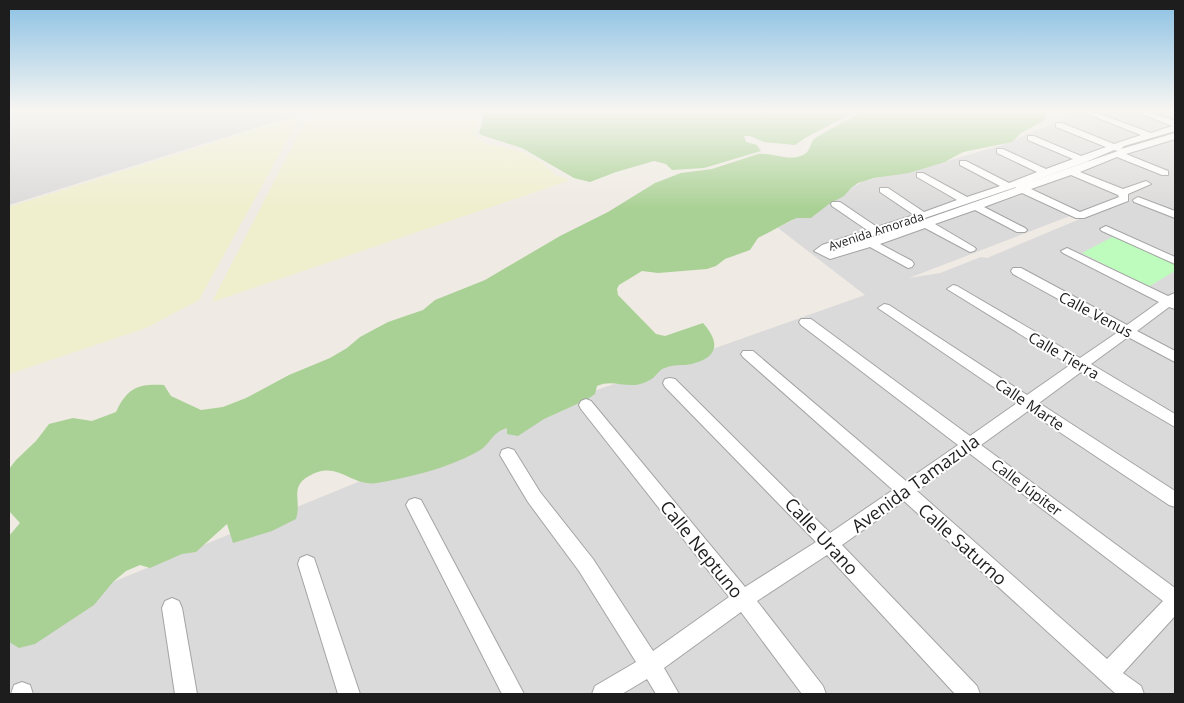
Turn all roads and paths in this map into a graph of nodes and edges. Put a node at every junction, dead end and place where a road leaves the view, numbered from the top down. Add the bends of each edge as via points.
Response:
1 (1045, 144) edge
2 (1102, 144) edge
3 (1134, 144) edge
4 (1145, 144) edge
5 (1000, 150) dead end
6 (1118, 151) junction
7 (1083, 160) junction
8 (962, 164) dead end
9 (1072, 172) junction
10 (1047, 173) junction
11 (1165, 173) dead end
12 (920, 175) dead end
13 (1146, 184) dead end
14 (1014, 187) junction
15 (884, 190) dead end
16 (1123, 193) junction
17 (1138, 200) dead end
18 (836, 204) dead end
19 (970, 204) junction
20 (1175, 215) edge
21 (924, 220) junction
22 (1106, 229) dead end
23 (892, 230) junction
24 (1021, 230) dead end
25 (876, 231) junction
26 (871, 243) junction
27 (970, 249) dead end
28 (1066, 251) dead end
29 (1175, 261) edge
30 (908, 264) dead end
31 (1017, 271) dead end
32 (953, 289) dead end
33 (1173, 301) edge
34 (884, 308) dead end
35 (806, 322) dead end
36 (1127, 331) junction
37 (748, 354) dead end
38 (1175, 357) edge
39 (1080, 364) junction
40 (670, 382) dead end
41 (1027, 402) junction
42 (586, 405) dead end
43 (1175, 421) edge
44 (970, 444) junction
45 (508, 455) dead end
46 (905, 491) junction
47 (1175, 500) edge
48 (416, 505) dead end
49 (830, 544) junction
50 (306, 564) dead end
51 (743, 599) junction
52 (1175, 601) edge
53 (172, 608) dead end
54 (651, 666) junction
55 (1108, 674) junction
56 (186, 694) edge
57 (349, 694) edge
58 (513, 694) edge
59 (604, 694) edge
60 (668, 694) edge
61 (815, 694) edge
62 (969, 694) edge
63 (1133, 694) edge

1 - 7 street
2 - 6 street
3 - 6 street, Avenida Amorada
4 - 6 street, Avenida Amorada
5 - 10 street
6 - 7 street, Avenida Amorada
6 - 9 street, Avenida Amorada
6 - 11 street
7 - 10 street, Avenida Amorada
8 - 14 street
9 - 14 street, Avenida Amorada
9 - 16 street
10 - 14 street, Avenida Amorada
12 - 19 street
13 - 16 street
14 - 16 street via 1080,216 1124,200
14 - 19 street, Avenida Amorada
15 - 21 street
17 - 20 street
18 - 25 street
19 - 21 street, Avenida Amorada
19 - 24 street
21 - 23 street, Avenida Amorada
21 - 27 street
22 - 29 street
23 - 25 street, Avenida Amorada
23 - 26 street, Avenida Amorada
25 - 26 street, Avenida Amorada via 826,247 820,252 830,256
26 - 30 street
28 - 33 street
31 - 36 street, Calle Venus
32 - 39 street, Calle Tierra
33 - 36 street, Avenida Tamazula
34 - 41 street, Calle Marte
35 - 44 street, Calle Júpiter
36 - 38 street, Calle Venus
36 - 39 street, Avenida Tamazula
37 - 46 street, Calle Saturno
39 - 41 street, Avenida Tamazula
39 - 43 street, Calle Tierra
40 - 49 street, Calle Urano
41 - 44 street, Avenida Tamazula
41 - 47 street, Calle Marte
42 - 51 street, Calle Neptuno
44 - 46 street, Avenida Tamazula
44 - 52 street, Calle Júpiter
45 - 54 street via 534,497 586,564
46 - 49 street, Avenida Tamazula
46 - 55 street, Calle Saturno
48 - 58 street
49 - 51 street, Avenida Tamazula
49 - 62 street, Calle Urano
50 - 57 street
51 - 54 street, Avenida Tamazula
51 - 61 street, Calle Neptuno
52 - 55 street
53 - 56 street
54 - 59 street, Avenida Tamazula
54 - 60 street
55 - 63 street, Calle Saturno

